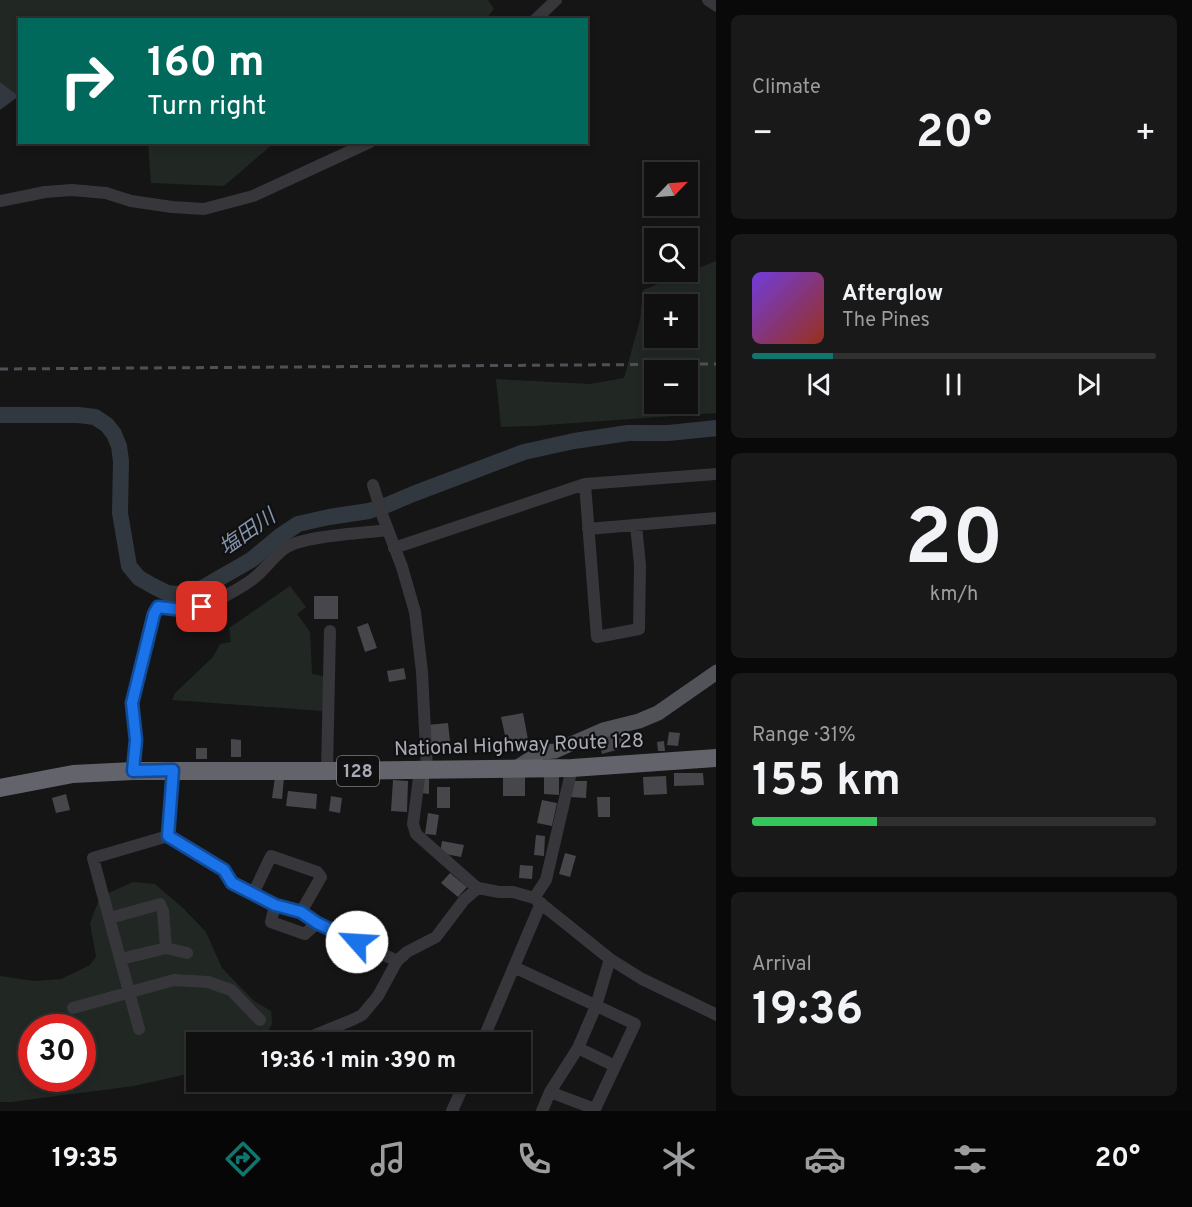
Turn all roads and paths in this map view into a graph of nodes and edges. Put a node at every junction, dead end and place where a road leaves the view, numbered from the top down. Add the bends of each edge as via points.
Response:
1 (556, 0) edge
2 (537, 18) edge
3 (366, 144) edge
4 (0, 201) edge
5 (716, 474) edge
6 (585, 484) junction
7 (373, 485) dead end
8 (716, 518) edge
9 (636, 525) junction
10 (588, 529) junction
11 (388, 530) junction
12 (394, 548) junction
13 (330, 631) dead end
14 (716, 673) edge
15 (716, 758) edge
16 (516, 768) junction
17 (572, 768) junction
18 (173, 770) junction
19 (424, 770) junction
20 (133, 771) junction
21 (327, 771) junction
22 (0, 788) edge
23 (168, 836) junction
24 (478, 888) junction
25 (253, 894) junction
26 (538, 900) junction
27 (275, 905) junction
28 (301, 912) junction
29 (110, 918) junction
30 (317, 923) junction
31 (166, 948) junction
32 (187, 953) dead end
33 (121, 959) junction
34 (610, 959) junction
35 (397, 961) junction
36 (514, 967) junction
37 (130, 992) junction
38 (596, 1006) junction
39 (73, 1008) dead end
40 (716, 1015) edge
41 (260, 1020) dead end
42 (139, 1029) dead end
43 (322, 1032) edge
44 (486, 1032) edge
45 (578, 1048) junction
46 (615, 1066) junction
47 (461, 1092) edge
48 (550, 1092) junction
49 (452, 1111) edge
50 (542, 1111) edge

1 - 2 street
3 - 4 street via 253,196 204,209 72,190
5 - 6 street
6 - 10 street
6 - 12 street
7 - 11 street
8 - 9 street
9 - 10 street
9 - 10 street via 639,629 597,637
11 - 12 street
11 - 20 street via 297,543 286,547 253,579 202,607 158,607 132,703 136,740
12 - 19 street via 415,612 422,672
13 - 21 street
14 - 16 main road via 658,713 603,730 555,751 541,752
15 - 17 highway, National Highway Route 128 / 128
16 - 17 highway, National Highway Route 128 / 128
16 - 19 highway, National Highway Route 128 / 128
17 - 26 street
18 - 20 highway, National Highway Route 128 / 128
18 - 21 highway, National Highway Route 128 / 128
18 - 23 street
19 - 21 highway, National Highway Route 128 / 128
19 - 24 street via 413,824 416,834
20 - 22 highway, National Highway Route 128 / 128 via 73,774
23 - 25 street via 224,870 232,883
23 - 29 street via 93,858
24 - 26 street
24 - 35 street via 436,937
25 - 27 street
25 - 28 street via 271,856 317,872 321,877
26 - 34 street
26 - 36 street
27 - 28 street
27 - 30 street via 271,922 305,934
28 - 30 street
29 - 31 street via 160,904
29 - 33 street
30 - 35 street
31 - 32 street
31 - 33 street
33 - 37 street
34 - 38 street
34 - 40 street
35 - 43 street via 378,996 362,1015
36 - 38 street
36 - 44 street
37 - 39 street
37 - 41 street via 174,980 208,982 231,990
37 - 42 street
38 - 45 street
38 - 46 street via 635,1024
45 - 46 street
45 - 48 street
46 - 48 street via 595,1109
47 - 49 street
48 - 50 street

